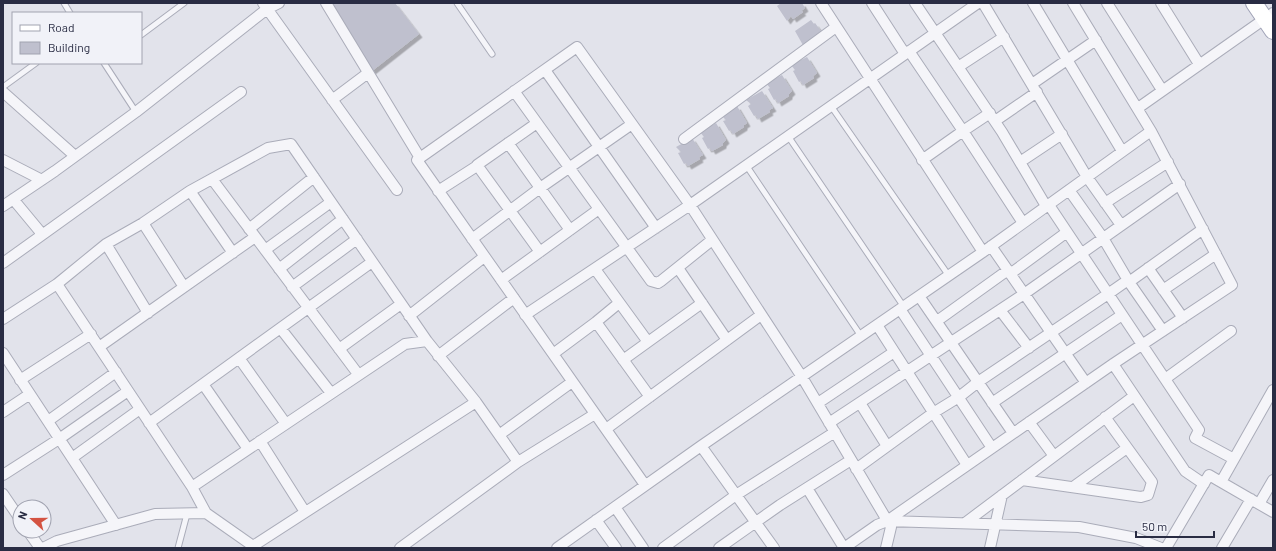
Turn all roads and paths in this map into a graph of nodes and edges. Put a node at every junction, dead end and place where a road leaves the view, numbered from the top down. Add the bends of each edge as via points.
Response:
1 (64, 3) edge
2 (184, 3) edge
3 (279, 3) edge
4 (326, 3) edge
5 (457, 3) edge
6 (820, 3) edge
7 (872, 3) edge
8 (915, 3) edge
9 (978, 3) edge
10 (983, 3) edge
11 (1033, 3) edge
12 (1073, 3) edge
13 (1107, 3) edge
14 (1161, 3) edge
15 (1254, 3) edge
16 (265, 6) edge
17 (69, 12) edge
18 (1270, 20) edge
19 (836, 27) junction
20 (935, 33) junction
21 (142, 34) edge
22 (1004, 37) junction
23 (1096, 40) junction
24 (907, 52) junction
25 (492, 54) dead end
26 (1068, 59) junction
27 (35, 64) edge
28 (105, 64) edge
29 (1198, 64) junction
30 (958, 68) junction
31 (545, 70) junction
32 (368, 73) junction
33 (870, 78) junction
34 (3, 87) edge
35 (1035, 88) junction
36 (1162, 90) junction
37 (3, 92) edge
38 (241, 92) dead end
39 (514, 92) junction
40 (332, 100) junction
41 (831, 106) junction
42 (1138, 108) junction
43 (136, 112) junction
44 (992, 117) junction
45 (537, 123) junction
46 (632, 124) junction
47 (963, 130) junction
48 (1151, 131) junction
49 (1062, 134) junction
50 (788, 136) junction
51 (684, 139) dead end
52 (508, 143) junction
53 (599, 147) junction
54 (1122, 151) junction
55 (75, 156) junction
56 (420, 158) junction
57 (3, 160) edge
58 (922, 160) junction
59 (1020, 162) junction
60 (1168, 162) junction
61 (746, 165) junction
62 (477, 166) junction
63 (569, 168) junction
64 (314, 177) junction
65 (1087, 177) junction
66 (212, 179) junction
67 (42, 180) junction
68 (1180, 184) junction
69 (540, 188) junction
70 (397, 190) dead end
71 (1069, 190) junction
72 (190, 191) junction
73 (438, 191) junction
74 (8, 201) edge
75 (331, 202) junction
76 (1105, 203) junction
77 (690, 205) junction
78 (1048, 206) junction
79 (510, 210) junction
80 (599, 210) junction
81 (343, 219) junction
82 (143, 223) junction
83 (1023, 223) junction
84 (1120, 225) junction
85 (656, 228) junction
86 (249, 229) junction
87 (1203, 229) junction
88 (570, 230) junction
89 (1067, 232) junction
90 (42, 234) junction
91 (255, 237) junction
92 (1103, 238) junction
93 (357, 239) junction
94 (472, 239) junction
95 (712, 240) junction
96 (106, 244) junction
97 (991, 246) junction
98 (626, 248) junction
99 (265, 250) junction
100 (540, 252) junction
101 (982, 252) junction
102 (233, 253) junction
103 (1081, 253) junction
104 (1216, 254) junction
105 (484, 257) junction
106 (372, 262) junction
107 (3, 263) edge
108 (678, 268) junction
109 (1148, 268) junction
110 (279, 269) junction
111 (595, 269) junction
112 (1009, 272) junction
113 (949, 276) junction
114 (501, 280) junction
115 (1129, 281) junction
116 (57, 284) junction
117 (184, 287) junction
118 (292, 287) junction
119 (1163, 290) junction
120 (1024, 294) junction
121 (1108, 294) junction
122 (920, 296) junction
123 (514, 298) junction
124 (619, 303) junction
125 (702, 303) junction
126 (401, 304) junction
127 (309, 308) junction
128 (902, 308) junction
129 (1000, 310) junction
130 (148, 313) junction
131 (525, 315) junction
132 (761, 315) junction
133 (1122, 315) junction
134 (409, 316) junction
135 (1183, 318) junction
136 (3, 319) edge
137 (937, 321) junction
138 (596, 322) junction
139 (877, 325) junction
140 (280, 329) junction
141 (1163, 330) junction
142 (1231, 331) dead end
143 (1051, 333) junction
144 (91, 334) junction
145 (861, 336) junction
146 (727, 340) junction
147 (427, 341) junction
148 (648, 342) junction
149 (951, 342) junction
150 (1142, 345) junction
151 (99, 347) junction
152 (1029, 348) junction
153 (339, 349) junction
154 (894, 352) junction
155 (3, 353) edge
156 (553, 354) junction
157 (1066, 354) junction
158 (438, 356) junction
159 (931, 356) junction
160 (239, 358) junction
161 (623, 360) junction
162 (1112, 364) junction
163 (116, 372) junction
164 (907, 372) junction
165 (358, 374) junction
166 (802, 377) junction
167 (1165, 379) junction
168 (20, 380) junction
169 (572, 382) junction
170 (978, 382) junction
171 (1086, 383) junction
172 (203, 384) junction
173 (1273, 390) edge
174 (128, 391) junction
175 (331, 393) junction
176 (30, 394) junction
177 (1134, 396) junction
178 (650, 397) junction
179 (959, 397) junction
180 (476, 402) junction
181 (818, 403) junction
182 (860, 403) junction
183 (992, 403) junction
184 (140, 409) junction
185 (3, 412) edge
186 (933, 413) junction
187 (595, 414) junction
188 (1105, 417) junction
189 (48, 421) junction
190 (1029, 422) junction
191 (149, 423) junction
192 (286, 424) junction
193 (832, 427) junction
194 (606, 429) junction
195 (1013, 433) junction
196 (499, 435) junction
197 (59, 439) junction
198 (260, 441) junction
199 (701, 446) junction
200 (887, 446) junction
201 (992, 448) junction
202 (1127, 448) junction
203 (248, 449) junction
204 (1054, 456) junction
205 (72, 458) junction
206 (1234, 459) junction
207 (518, 462) junction
208 (854, 464) junction
209 (967, 466) junction
210 (3, 475) edge
211 (1022, 480) junction
212 (1273, 480) edge
213 (1222, 482) junction
214 (1204, 484) junction
215 (645, 485) junction
216 (192, 487) junction
217 (1073, 487) junction
218 (807, 488) junction
219 (3, 494) edge
220 (736, 495) junction
221 (1002, 495) junction
222 (1255, 502) junction
223 (12, 507) edge
224 (614, 507) junction
225 (305, 512) junction
226 (1273, 512) edge
227 (206, 513) junction
228 (187, 514) junction
229 (596, 520) junction
230 (887, 521) junction
231 (756, 522) junction
232 (965, 523) junction
233 (996, 524) junction
234 (116, 525) junction
235 (34, 539) edge
236 (254, 547) edge
237 (40, 548) edge
238 (43, 548) edge
239 (178, 548) edge
240 (400, 548) edge
241 (557, 548) edge
242 (616, 548) edge
243 (643, 548) edge
244 (663, 548) edge
245 (719, 548) edge
246 (774, 548) edge
247 (844, 548) edge
248 (886, 548) edge
249 (990, 548) edge
250 (1161, 548) edge
251 (1166, 548) edge
252 (1222, 548) edge

1 - 17 lane
2 - 21 lane
3 - 16 street
4 - 32 street
5 - 25 lane
6 - 19 street
7 - 24 street
8 - 20 street
9 - 20 street
10 - 22 street
11 - 26 street
12 - 23 street
13 - 36 street
14 - 29 street
15 - 18 main road
16 - 40 street
16 - 43 street
18 - 29 street
19 - 33 street
19 - 51 street
20 - 24 street
20 - 30 street
22 - 30 street
22 - 35 street
23 - 26 street
23 - 42 street
24 - 33 street
24 - 47 street
26 - 35 street
26 - 54 street
27 - 34 lane
28 - 43 lane
29 - 36 street
30 - 44 street
31 - 39 street
31 - 46 street via 577,47
31 - 53 street
32 - 40 street
32 - 56 street
33 - 41 street
33 - 58 street
35 - 44 street
35 - 49 street
36 - 42 street
37 - 55 street
38 - 90 street
39 - 45 street
39 - 56 street
40 - 70 street
41 - 50 street
41 - 113 lane
42 - 48 street
43 - 55 street
44 - 47 street
44 - 59 street
45 - 52 street
45 - 63 street
46 - 53 street
46 - 77 street
47 - 58 street
47 - 83 street
48 - 54 street
48 - 60 street
49 - 59 street
49 - 65 street
50 - 61 street
50 - 128 lane
52 - 62 street
52 - 69 street
53 - 63 street
53 - 85 street
54 - 65 street
55 - 67 street
56 - 73 street via 417,160
57 - 67 street
58 - 101 street
59 - 78 street
60 - 68 street
60 - 76 street
61 - 77 street
61 - 145 lane
62 - 73 street
62 - 79 street
63 - 69 street
63 - 80 street
64 - 66 street via 291,144 268,148
64 - 75 street
64 - 86 street
65 - 71 street
65 - 76 street
66 - 72 street
66 - 86 street
67 - 74 street
68 - 84 street
68 - 87 street
69 - 79 street
69 - 88 street
71 - 78 street
71 - 92 street
72 - 82 street
72 - 102 street
73 - 94 street
74 - 90 street
75 - 81 street
75 - 99 street
76 - 84 street
77 - 85 street
77 - 95 street
78 - 83 street
78 - 89 street
79 - 94 street
79 - 100 street
80 - 88 street
80 - 98 street
81 - 93 street
81 - 110 street
82 - 96 street
82 - 117 street
83 - 97 street
84 - 92 street
85 - 98 street
86 - 91 street
87 - 104 street
87 - 109 street
88 - 100 street
89 - 103 street
89 - 112 street
90 - 107 street
91 - 99 street
91 - 102 street
92 - 103 street
92 - 115 street
93 - 106 street
93 - 118 street
94 - 105 street
95 - 108 street
95 - 132 street
96 - 116 street
96 - 130 street
97 - 101 street
97 - 112 street
98 - 108 street via 654,283 658,283
98 - 111 street
99 - 110 street
100 - 114 street
101 - 113 street
102 - 117 street
103 - 120 street
103 - 121 street
104 - 119 street
104 - 135 street via 1232,284
105 - 114 street
105 - 134 street
106 - 126 street
106 - 127 street
108 - 125 street
109 - 115 street
109 - 119 street
110 - 118 street
111 - 124 street
111 - 131 street
112 - 120 street
112 - 137 street
113 - 122 street
114 - 123 street
115 - 121 street
115 - 141 street
116 - 136 street
116 - 144 street
117 - 130 street
118 - 127 street
119 - 135 street
120 - 129 street
120 - 143 street
121 - 133 street
121 - 143 street
122 - 128 street
122 - 137 street
123 - 131 street
123 - 158 street
124 - 138 street
124 - 148 street
125 - 146 street
125 - 148 street
126 - 134 street
126 - 153 street
127 - 140 street
127 - 153 street
128 - 139 street
128 - 159 street
129 - 149 street
129 - 152 street
130 - 151 street
131 - 156 street
132 - 146 street
132 - 166 street
133 - 150 street
133 - 157 street
134 - 147 street
135 - 141 street
137 - 149 street
138 - 156 street
138 - 161 street
139 - 145 street
139 - 154 street
140 - 160 street
140 - 175 street
141 - 150 street
142 - 167 street
143 - 152 street
143 - 157 street
144 - 151 street
144 - 168 street
145 - 166 street
146 - 178 street
147 - 158 street
147 - 165 street via 405,344
148 - 161 street
149 - 159 street
149 - 170 street
150 - 162 street
150 - 167 street
151 - 163 street
152 - 170 street
153 - 165 street
154 - 164 street
154 - 181 street
155 - 168 street
156 - 169 street
157 - 171 street
157 - 183 street
158 - 180 street
159 - 164 street
159 - 179 street
160 - 172 street
160 - 192 street
161 - 178 street
162 - 171 street
162 - 177 street
163 - 174 street
163 - 189 street
164 - 182 street
164 - 186 street
165 - 175 street
166 - 181 street
166 - 199 street
167 - 206 street via 1199,430 1195,438
168 - 176 street
169 - 187 street
169 - 196 street
170 - 179 street
170 - 183 street
171 - 190 street
172 - 191 street
172 - 203 street
173 - 206 street
174 - 184 street
174 - 197 street
175 - 192 street
176 - 185 street
176 - 189 street
177 - 188 street
177 - 214 street via 1185,471
178 - 194 street
179 - 186 street
179 - 201 street
180 - 196 street
180 - 225 street
181 - 193 street
182 - 193 street
182 - 200 street
183 - 195 street
184 - 191 street
184 - 205 street
186 - 200 street
186 - 209 street
187 - 194 street
187 - 207 street
188 - 202 street
188 - 204 street
189 - 197 street
190 - 195 street
190 - 204 street
191 - 216 street
192 - 198 street
193 - 208 street
193 - 220 street
194 - 215 street
195 - 201 street
196 - 207 street
197 - 205 street
197 - 210 street
198 - 203 street
198 - 225 street
199 - 215 street
199 - 220 street
200 - 208 street
201 - 209 street
202 - 217 street
202 - 217 street via 1152,482 1148,495 1141,497
203 - 216 street
204 - 211 street
205 - 234 street
206 - 213 street
207 - 240 street
208 - 218 street
208 - 230 street
209 - 230 street
211 - 217 street
211 - 221 street
212 - 222 street
213 - 214 street via 1209,475
213 - 222 street
214 - 251 street
215 - 224 street
216 - 227 street
218 - 231 street
218 - 247 street
219 - 223 street
220 - 231 street
220 - 244 street
221 - 232 street
221 - 233 street
222 - 226 street
222 - 252 street
224 - 229 street
224 - 243 street
225 - 236 street
227 - 228 street
227 - 236 street
228 - 234 street via 155,514
228 - 239 lane
229 - 241 street
229 - 242 street
230 - 232 street
230 - 247 street
230 - 248 street via 891,527
231 - 245 street
231 - 246 street
232 - 233 street
233 - 249 street
233 - 250 street via 1079,527 1136,538
234 - 238 street via 57,541
235 - 237 street

